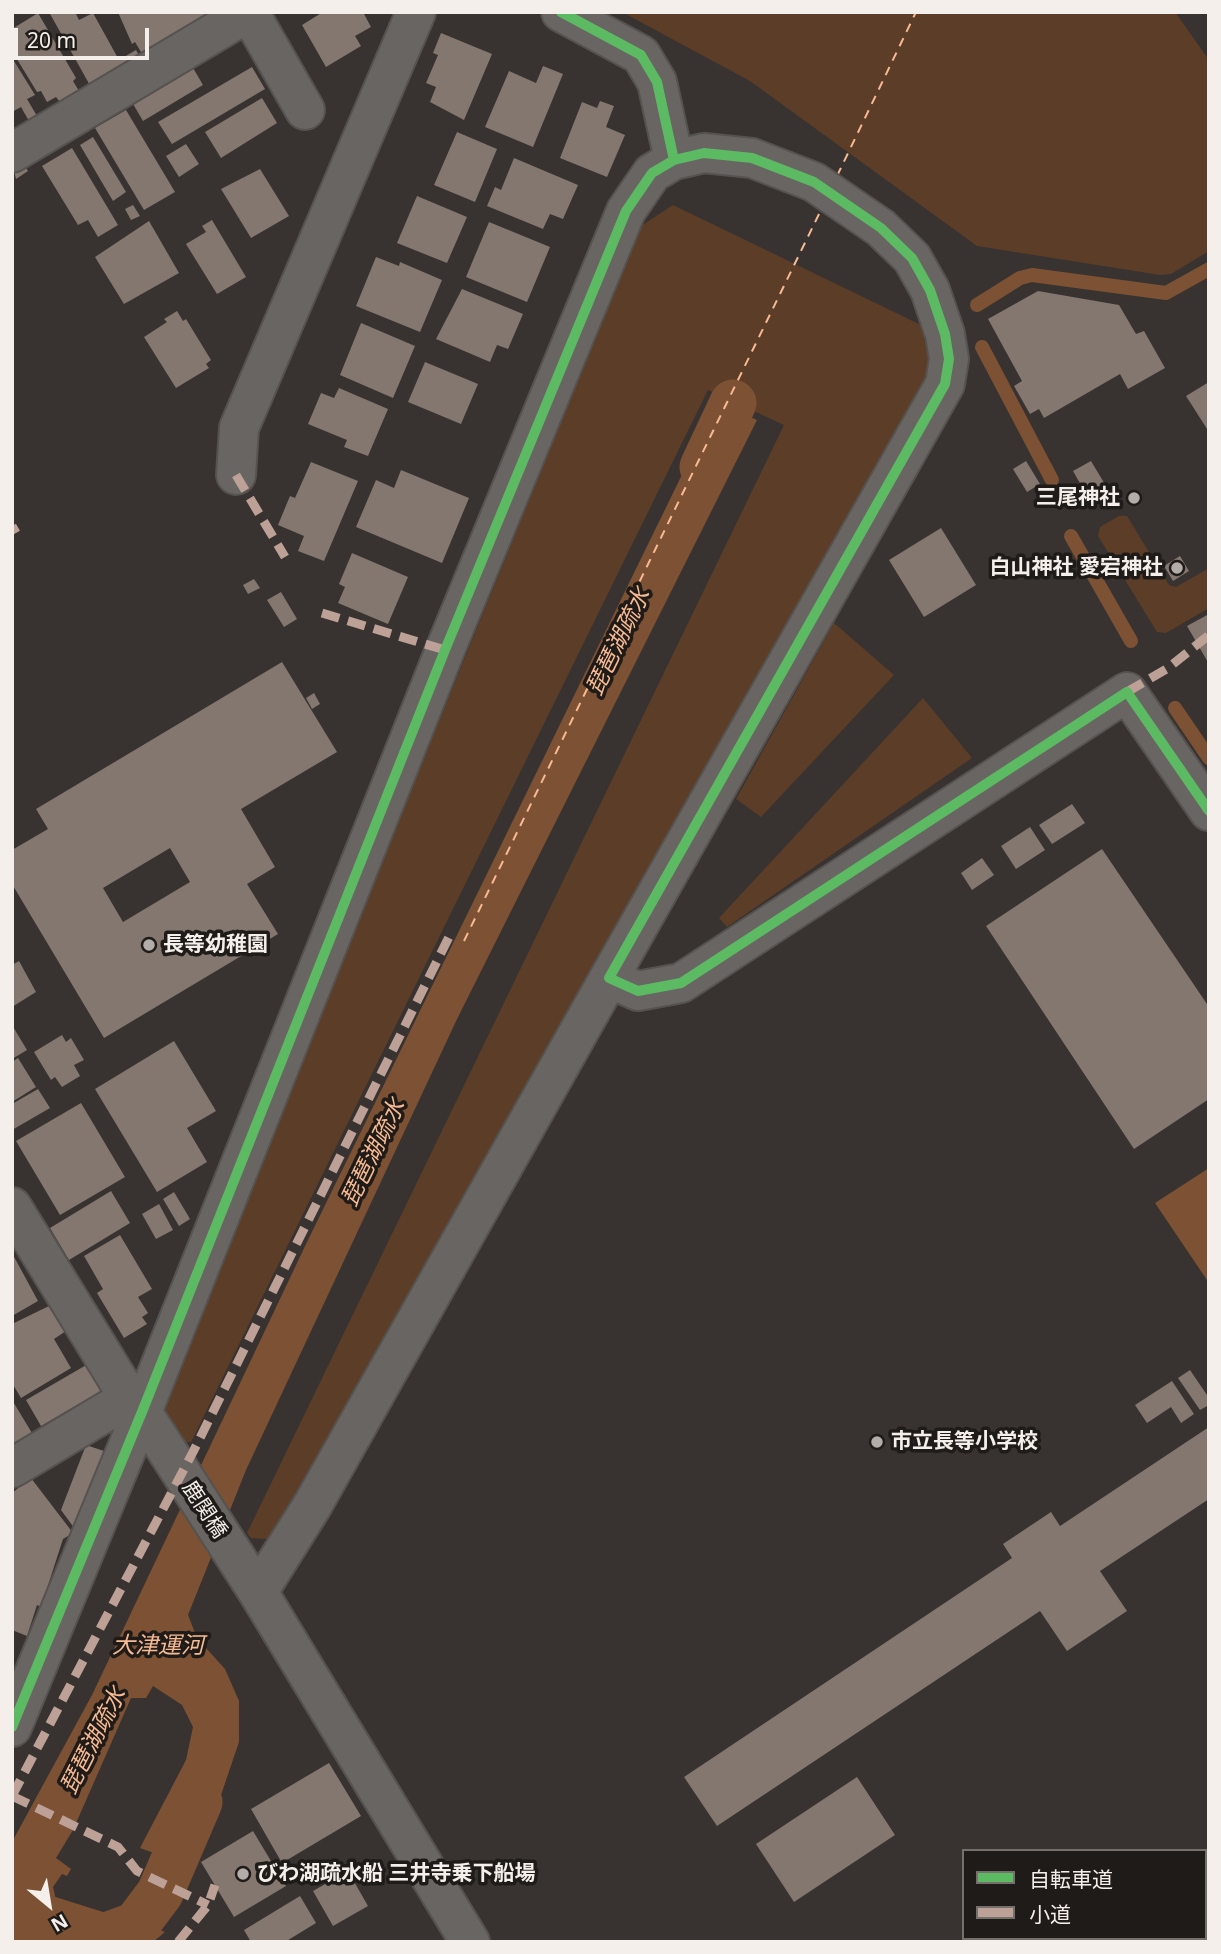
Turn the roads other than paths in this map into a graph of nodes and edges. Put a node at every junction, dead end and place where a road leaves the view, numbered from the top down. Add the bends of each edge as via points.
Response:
1 (249, 12) edge
2 (416, 12) edge
3 (561, 12) edge
4 (305, 110) dead end
5 (12, 153) edge
6 (674, 160) junction
7 (236, 475) dead end
8 (1209, 811) edge
9 (609, 978) junction
10 (12, 1208) edge
11 (142, 1416) junction
12 (12, 1468) edge
13 (255, 1586) junction
14 (12, 1727) edge
15 (470, 1942) edge

1 - 4 street
1 - 5 street
2 - 7 street via 239,428
3 - 6 street via 641,55 657,82
6 - 9 street via 704,153 752,158 814,182 881,228 912,258 930,290 949,359 945,384
6 - 11 street via 652,173 626,211 445,650
8 - 9 street via 1127,692 681,983 638,991
9 - 13 street via 318,1494
10 - 11 street, 鹿関橋
11 - 12 street
11 - 13 street, 鹿関橋
11 - 14 street
13 - 15 street, 鹿関橋

